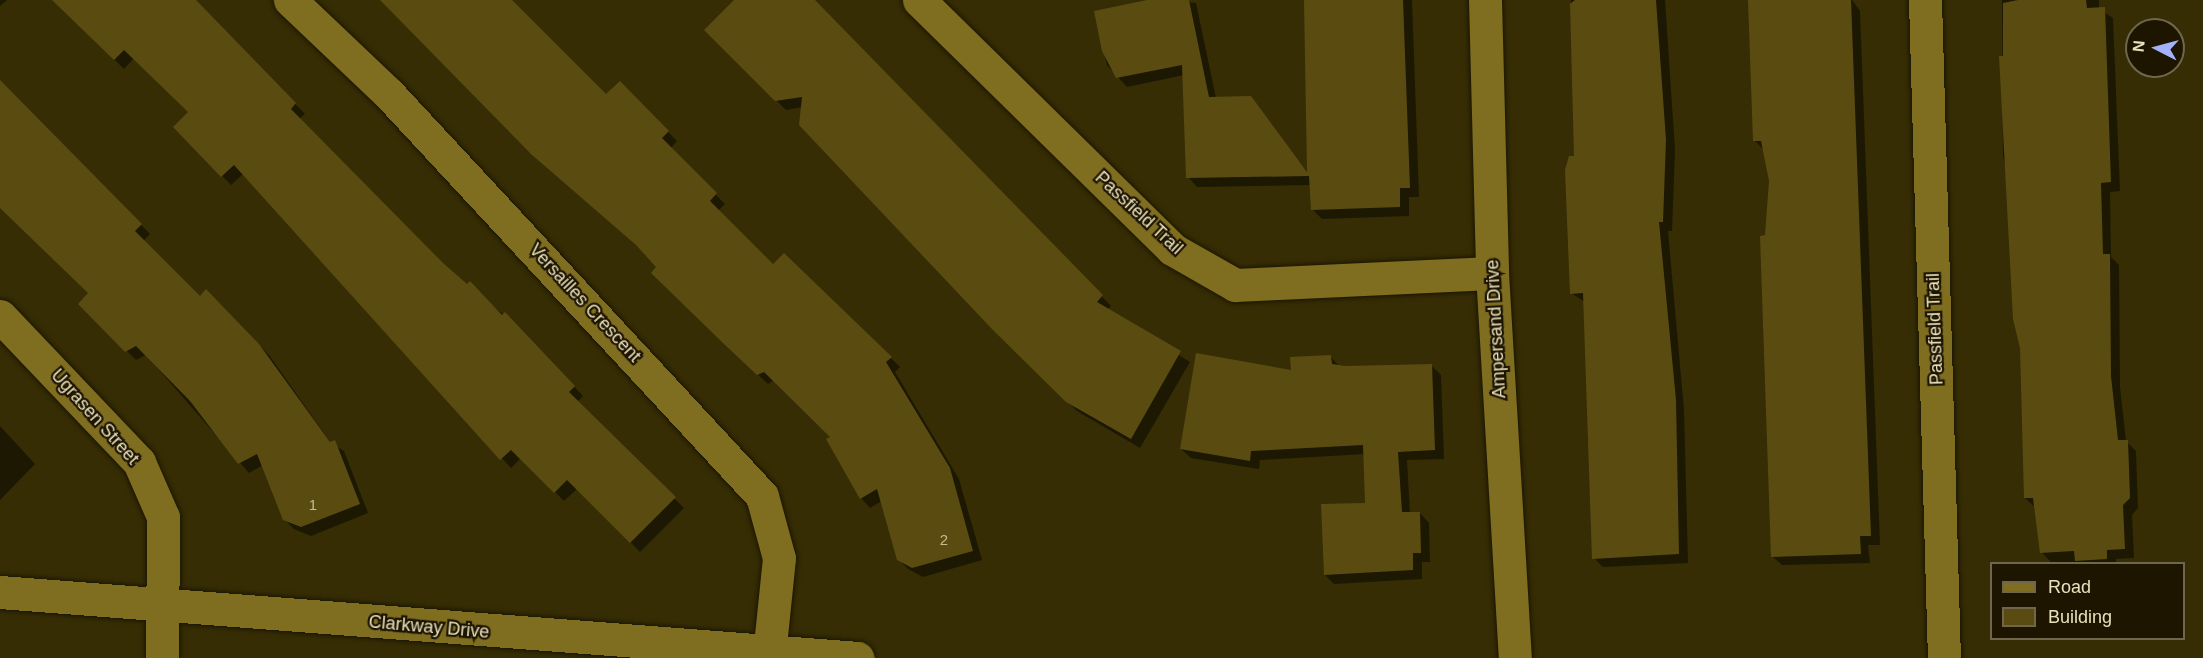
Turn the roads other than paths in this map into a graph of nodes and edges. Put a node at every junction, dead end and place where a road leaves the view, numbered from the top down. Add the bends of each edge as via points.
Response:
1 (290, 0) edge
2 (919, 0) edge
3 (1485, 0) edge
4 (1925, 0) edge
5 (1492, 273) junction
6 (0, 316) edge
7 (0, 592) edge
8 (166, 605) junction
9 (769, 654) junction
10 (162, 658) edge
11 (857, 658) edge
12 (1515, 658) edge
13 (1944, 658) edge

1 - 9 street, Versailles Crescent via 389,94 762,496 779,558
2 - 5 street, Passfield Trail via 1172,249 1235,285
3 - 5 street, Ampersand Drive
4 - 13 street, Passfield Trail
5 - 12 street, Ampersand Drive
6 - 8 street, Ugrasen Street via 139,462 162,517
7 - 8 street, Clarkway Drive
8 - 9 street, Clarkway Drive
8 - 10 street, Ugrasen Street
9 - 11 street, Clarkway Drive

